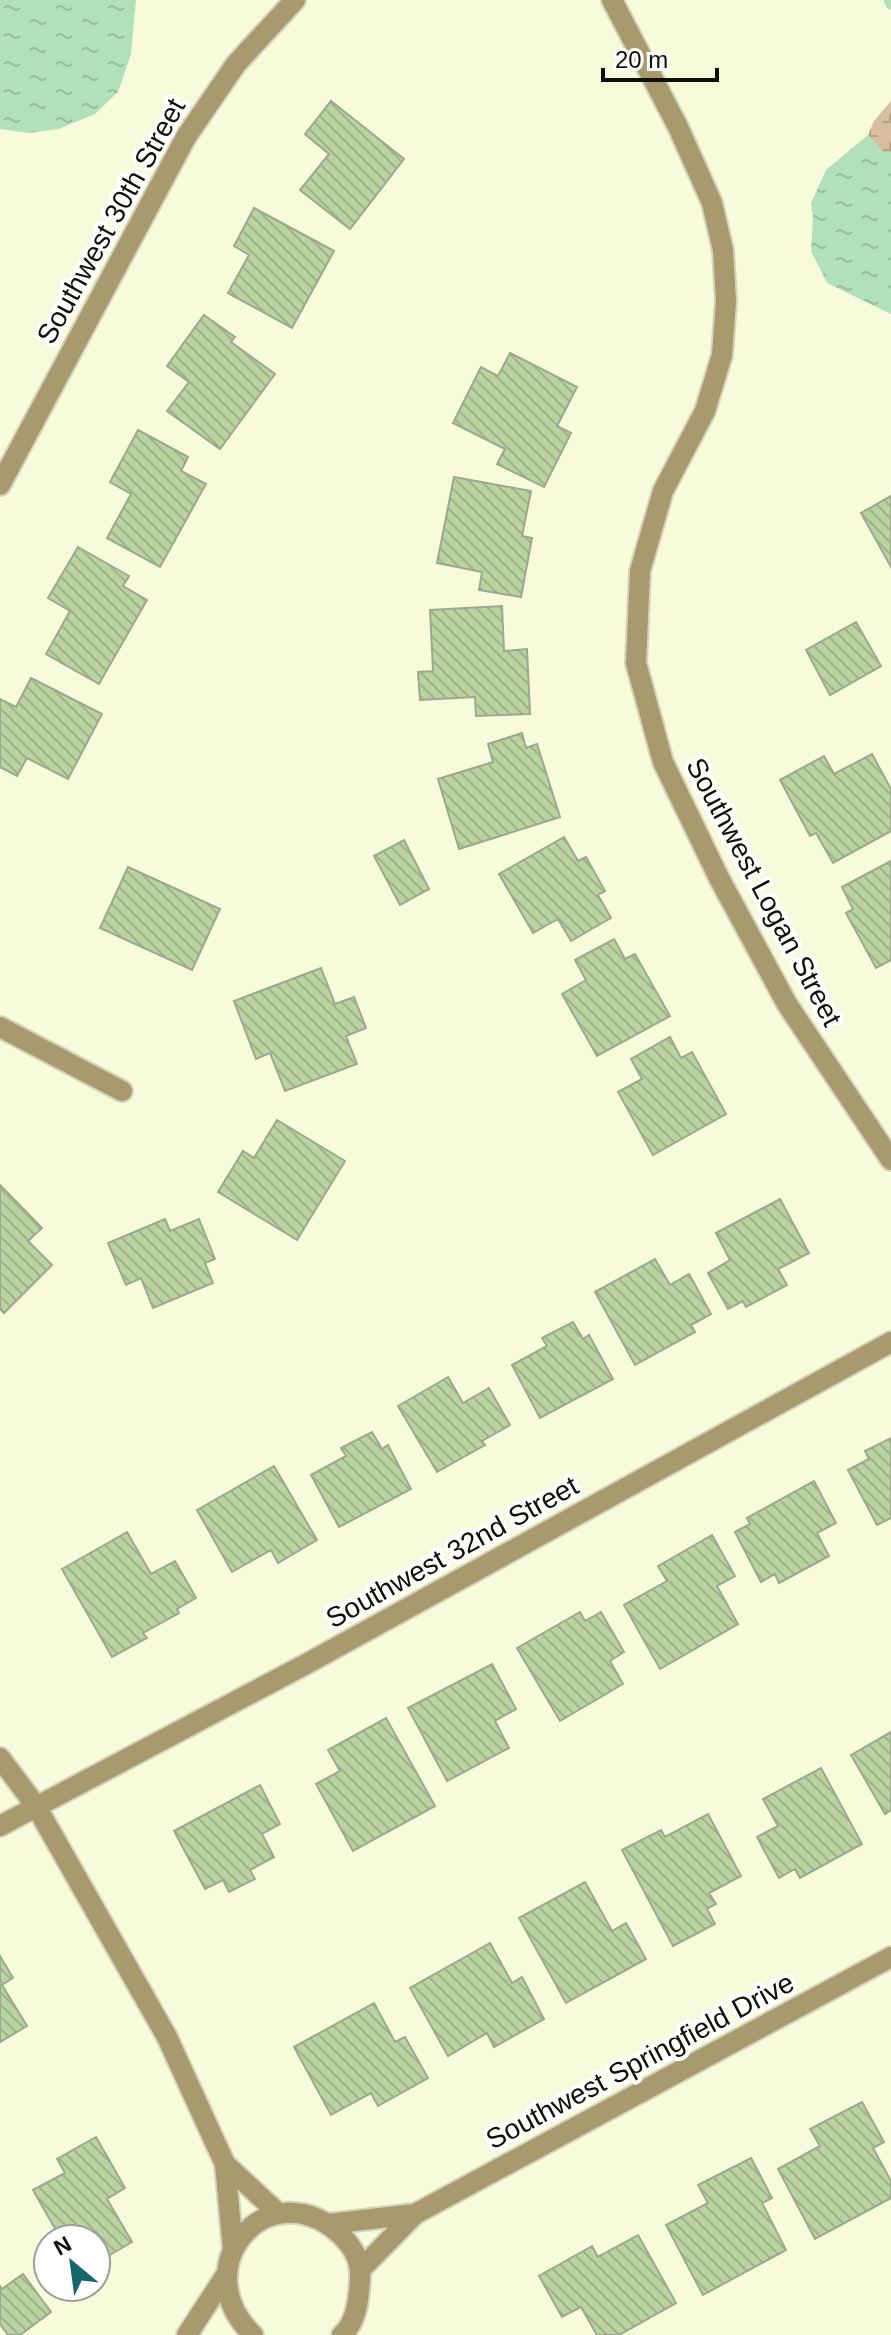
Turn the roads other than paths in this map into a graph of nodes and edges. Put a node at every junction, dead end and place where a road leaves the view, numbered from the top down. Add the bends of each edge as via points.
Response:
1 (295, 0) edge
2 (612, 0) edge
3 (0, 485) edge
4 (0, 1027) edge
5 (122, 1091) dead end
6 (891, 1160) edge
7 (891, 1342) edge
8 (0, 1758) edge
9 (36, 1806) junction
10 (0, 1826) edge
11 (891, 1957) edge
12 (225, 2164) junction
13 (279, 2214) junction
14 (415, 2214) junction
15 (328, 2224) junction
16 (233, 2249) junction
17 (361, 2269) junction
18 (226, 2275) junction
19 (346, 2333) edge
20 (187, 2335) edge
21 (253, 2335) edge

1 - 3 street, Southwest 30th Street via 236,64 186,137
2 - 6 street, Southwest Logan Street via 712,203 723,250 726,301 722,355 705,411 663,491 640,571 636,663 663,762 719,878 787,1004
4 - 5 street
7 - 9 street, Southwest 32nd Street via 308,1663
8 - 9 street
9 - 10 street, Southwest 32nd Street
9 - 12 street via 167,2037
11 - 14 street, Southwest Springfield Drive
12 - 13 street
12 - 16 street
13 - 15 street via 299,2212
13 - 16 street via 245,2231
14 - 15 street
14 - 17 street
15 - 17 street via 352,2246
16 - 18 street
17 - 19 street via 359,2302
18 - 20 street
18 - 21 street via 235,2315

